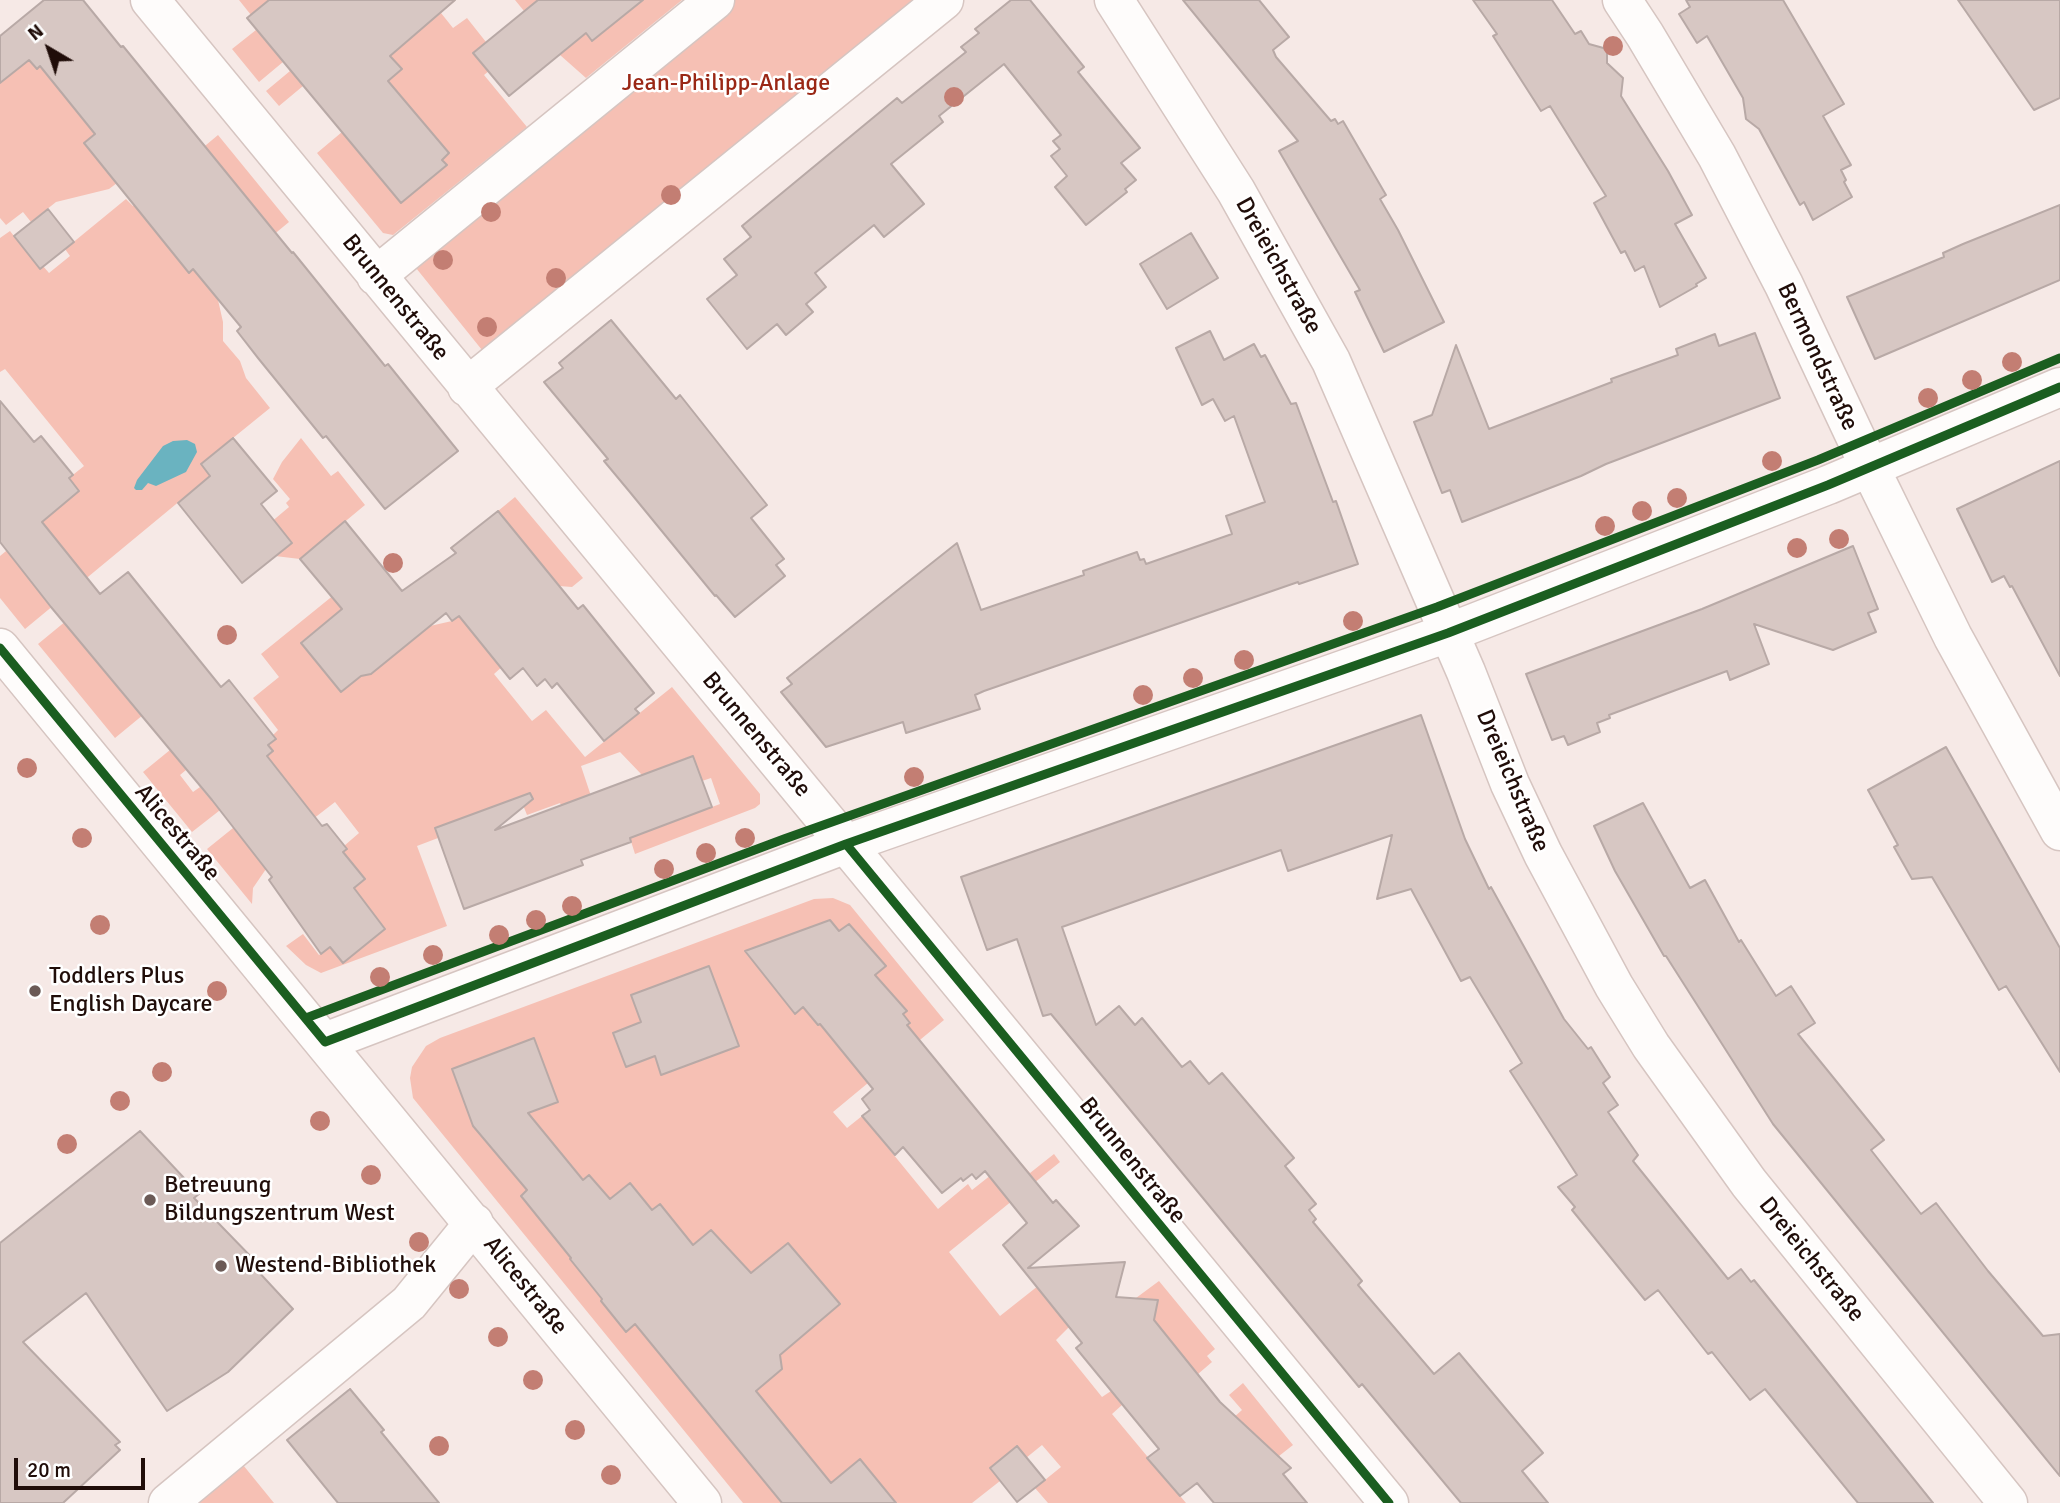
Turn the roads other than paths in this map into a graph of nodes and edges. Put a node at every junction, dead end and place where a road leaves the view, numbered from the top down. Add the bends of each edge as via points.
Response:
1 (150, 0) edge
2 (715, 0) edge
3 (944, 0) edge
4 (1114, 0) edge
5 (1622, 0) edge
6 (376, 276) junction
7 (467, 387) junction
8 (2060, 387) edge
9 (1870, 468) junction
10 (1448, 633) junction
11 (0, 648) edge
12 (2060, 831) edge
13 (846, 844) junction
14 (325, 1042) junction
15 (474, 1223) junction
16 (168, 1503) edge
17 (702, 1503) edge
18 (1389, 1503) edge
19 (2008, 1503) edge

1 - 6 street, Brunnenstraße
2 - 6 street
3 - 7 street
4 - 10 street, Dreieichstraße via 1236,191 1331,361
5 - 9 street, Bermondstraße via 1717,156
6 - 7 street, Brunnenstraße
7 - 13 street, Brunnenstraße
8 - 9 street
9 - 10 street
9 - 12 street, Bermondstraße via 1959,648
10 - 13 street
10 - 19 street, Dreieichstraße via 1543,854 1651,1046 1749,1183
11 - 14 street, Alicestraße
13 - 14 street
13 - 18 street, Brunnenstraße
14 - 15 street, Alicestraße
15 - 16 street via 409,1303
15 - 17 street, Alicestraße

